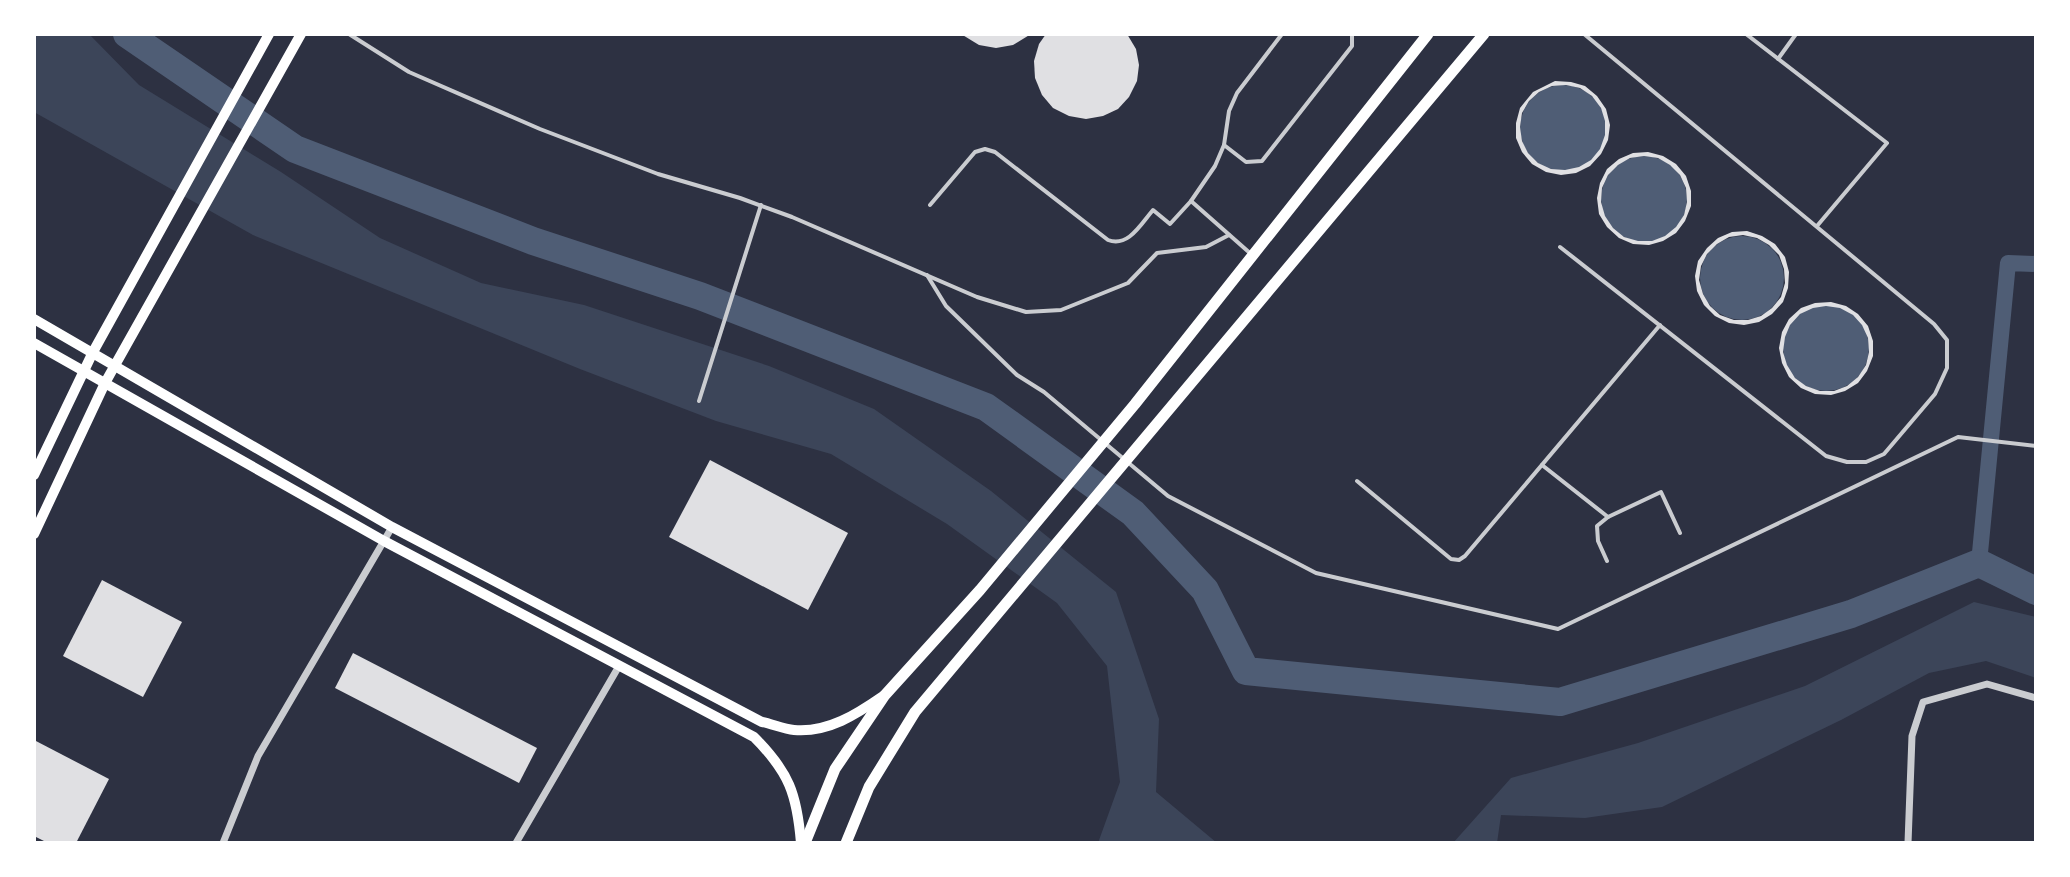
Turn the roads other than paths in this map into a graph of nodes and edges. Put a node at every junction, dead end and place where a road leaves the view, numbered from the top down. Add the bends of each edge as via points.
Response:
1 (301, 34) edge
2 (349, 34) edge
3 (1282, 34) edge
4 (1352, 34) edge
5 (1484, 34) edge
6 (1584, 34) edge
7 (1746, 34) edge
8 (1796, 34) edge
9 (1426, 35) edge
10 (268, 36) edge
11 (1778, 59) junction
12 (1224, 145) junction
13 (1191, 201) junction
14 (761, 205) junction
15 (930, 205) dead end
16 (1817, 226) junction
17 (1229, 235) junction
18 (1560, 247) dead end
19 (1253, 256) junction
20 (927, 275) junction
21 (34, 319) edge
22 (1660, 325) junction
23 (34, 343) edge
24 (93, 352) junction
25 (116, 365) junction
26 (84, 372) junction
27 (105, 383) junction
28 (699, 401) dead end
29 (2036, 446) edge
30 (1542, 465) junction
31 (34, 475) edge
32 (1357, 481) dead end
33 (1608, 517) junction
34 (392, 527) junction
35 (1680, 533) dead end
36 (34, 534) edge
37 (384, 541) junction
38 (1607, 561) dead end
39 (619, 666) junction
40 (885, 695) junction
41 (2036, 698) edge
42 (223, 843) edge
43 (516, 843) edge
44 (803, 843) edge
45 (846, 843) edge
46 (1908, 843) edge

1 - 25 main road
2 - 14 lane via 409,72 540,129 658,174
3 - 12 lane via 1237,93
4 - 12 lane via 1352,46 1262,161 1246,162
5 - 45 main road via 915,712 869,787
6 - 16 lane
7 - 11 lane
8 - 11 lane
9 - 19 main road
10 - 24 main road
11 - 16 lane via 1887,143
12 - 13 lane
13 - 15 lane via 1170,224 1153,210 1125,241 1116,243 985,149 975,152
13 - 17 lane
14 - 20 lane
14 - 28 lane
16 - 22 lane via 1947,340 1947,368 1935,394 1884,454 1866,462 1826,456
17 - 19 lane
17 - 20 lane via 1206,247 1157,253 1128,283 1061,310 1026,312
18 - 22 lane
19 - 40 main road via 980,590
20 - 29 lane via 946,306 1017,375 1168,496 1316,573 1558,629 1958,437
21 - 24 main road
22 - 30 lane
23 - 26 main road
24 - 25 main road
24 - 26 main road
25 - 27 main road
25 - 34 main road
26 - 27 main road
26 - 31 main road
27 - 36 main road
27 - 37 main road
30 - 32 lane via 1459,560 1451,559
30 - 33 lane
33 - 35 lane via 1661,492
33 - 38 lane via 1596,533
34 - 37 street
34 - 40 main road via 762,722 794,730 825,727
37 - 39 main road
37 - 42 street via 258,756
39 - 43 street
39 - 44 main road via 754,737 777,760 791,787
40 - 44 main road via 835,769
41 - 46 street via 1987,684 1923,702 1912,736

